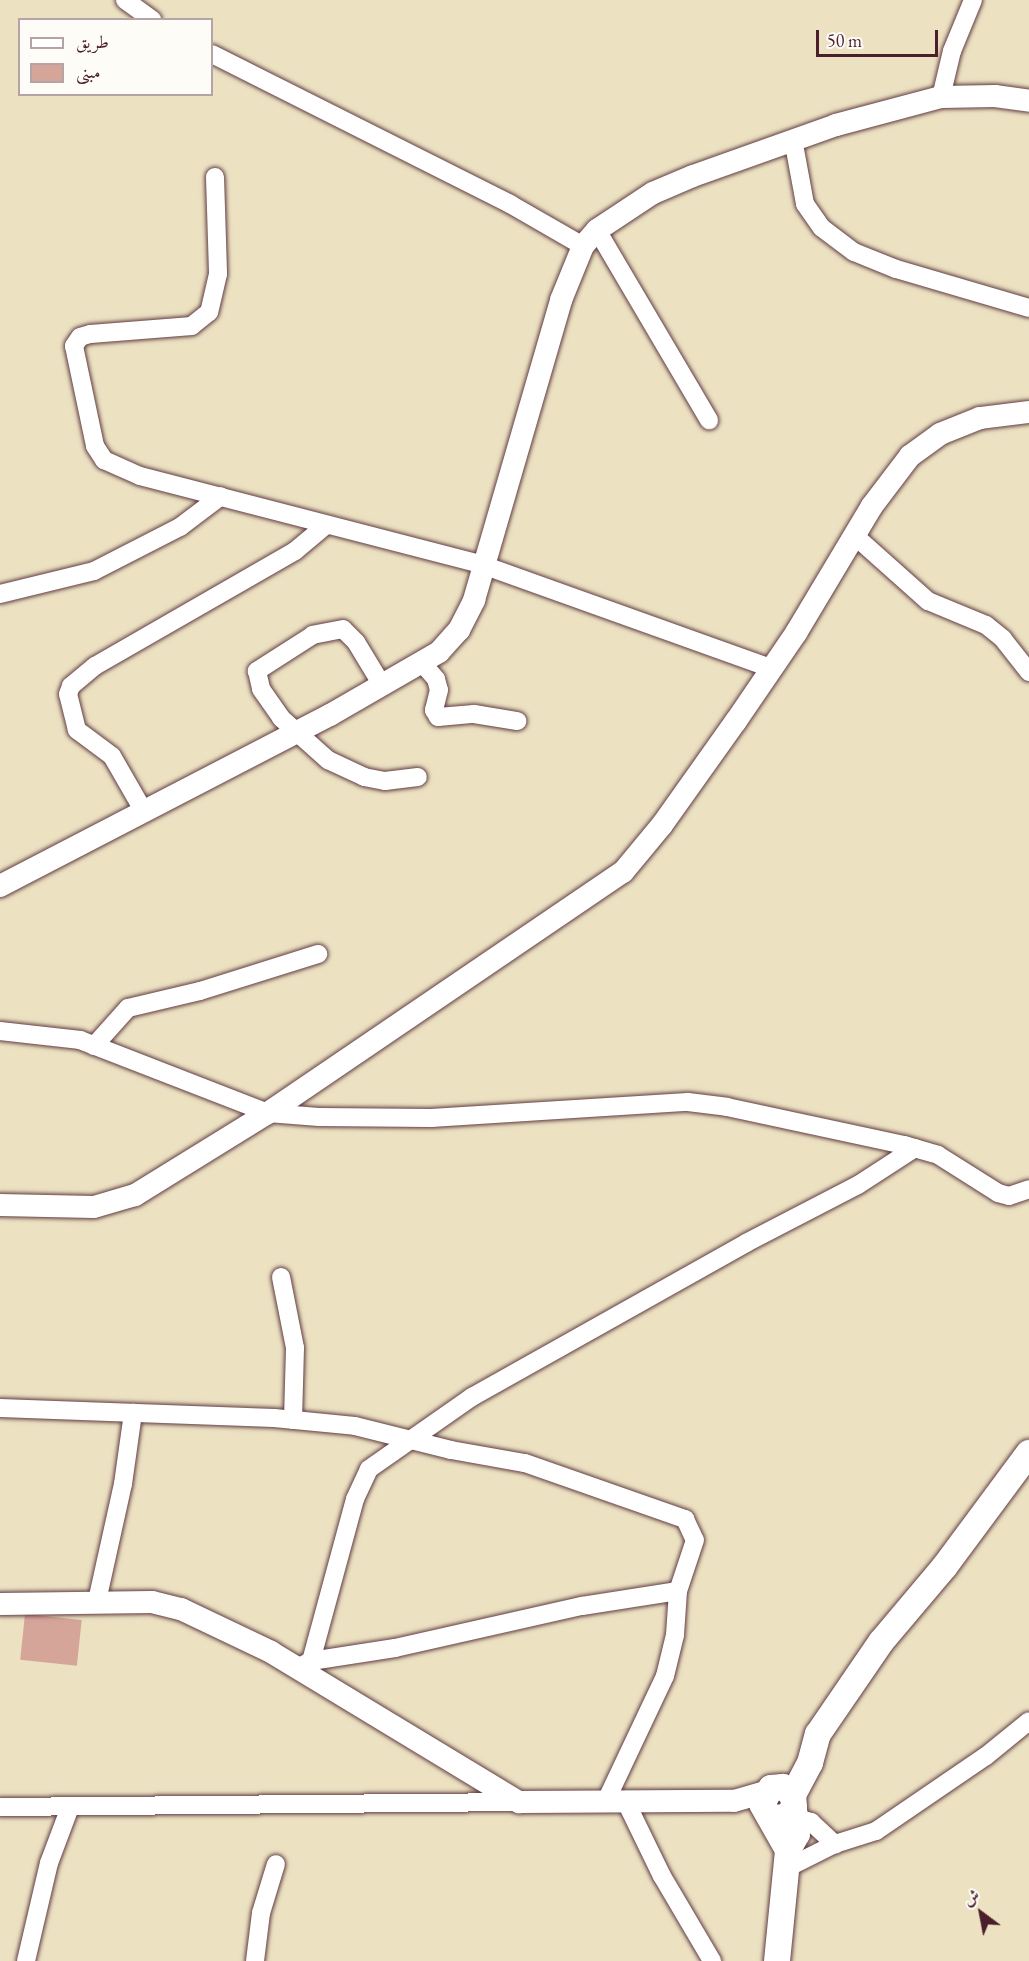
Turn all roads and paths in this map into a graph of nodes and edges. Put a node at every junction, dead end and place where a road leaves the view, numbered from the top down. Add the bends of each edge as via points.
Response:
1 (125, 0) edge
2 (973, 0) edge
3 (150, 18) edge
4 (213, 55) edge
5 (941, 97) junction
6 (1029, 100) edge
7 (793, 139) junction
8 (215, 177) dead end
9 (590, 238) junction
10 (1029, 308) edge
11 (1029, 412) edge
12 (709, 420) dead end
13 (221, 496) junction
14 (324, 527) junction
15 (855, 536) junction
16 (483, 565) junction
17 (0, 594) edge
18 (423, 664) junction
19 (771, 668) junction
20 (1029, 672) edge
21 (382, 685) junction
22 (517, 721) dead end
23 (294, 734) junction
24 (418, 777) dead end
25 (143, 810) junction
26 (0, 886) edge
27 (318, 954) dead end
28 (0, 1030) edge
29 (94, 1046) junction
30 (268, 1113) junction
31 (915, 1149) junction
32 (1029, 1189) edge
33 (0, 1205) edge
34 (281, 1277) dead end
35 (0, 1408) edge
36 (133, 1413) junction
37 (293, 1420) junction
38 (408, 1439) junction
39 (1029, 1453) edge
40 (678, 1591) junction
41 (97, 1601) junction
42 (0, 1604) edge
43 (304, 1664) junction
44 (1029, 1720) edge
45 (519, 1802) junction
46 (615, 1802) junction
47 (781, 1804) junction
48 (0, 1807) edge
49 (70, 1807) junction
50 (835, 1844) junction
51 (788, 1859) junction
52 (276, 1864) dead end
53 (26, 1961) edge
54 (255, 1961) edge
55 (712, 1961) edge
56 (777, 1961) edge

1 - 3 street
2 - 5 street via 952,51
4 - 9 street via 510,204
5 - 6 street
5 - 7 street
7 - 9 street via 653,193
7 - 10 street via 805,204 822,228 854,252 896,269
8 - 13 street via 218,274 209,312 192,326 90,334 80,337 74,346 95,446 104,460 140,476
9 - 12 street
9 - 16 street via 561,300
11 - 15 street via 980,418 940,434 910,456
13 - 14 street via 294,514
13 - 17 street via 180,527 94,572
14 - 16 street
14 - 25 street via 295,550 95,666 71,686 68,694 77,729 112,756
15 - 19 street
15 - 20 street via 928,601 986,625 1003,639
16 - 18 street via 474,600 459,630
16 - 19 street
18 - 21 street
18 - 22 street via 439,690 434,710 438,717 474,714
19 - 30 street via 662,825 623,872
21 - 23 street
21 - 23 street via 346,631 333,629 313,635 257,671 261,689
23 - 24 street via 328,760 364,777 385,781
23 - 25 street
25 - 26 street
27 - 29 street via 200,991 128,1008
28 - 29 street via 54,1034
29 - 30 street
30 - 31 street via 431,1118 688,1102 822,1126
30 - 33 street via 135,1195 94,1207
31 - 32 street via 938,1155 998,1193 1009,1196
31 - 38 street via 858,1185 756,1237 472,1397
34 - 37 street via 295,1348
35 - 36 street
36 - 37 street
36 - 41 street via 123,1484
37 - 38 street via 355,1426
38 - 40 street via 525,1463 685,1519 695,1540
38 - 43 street via 369,1469 361,1483
39 - 47 main road via 945,1566 881,1642 818,1734 810,1763
40 - 43 street via 582,1606
40 - 46 street via 675,1635 665,1676
41 - 42 street
41 - 43 street via 152,1602 181,1609
43 - 45 street
44 - 50 street via 986,1756 876,1831
45 - 46 street
45 - 49 street
46 - 47 street
46 - 55 street
47 - 50 street via 811,1822
47 - 51 main road
48 - 49 street
49 - 53 street via 43,1883
50 - 51 street
51 - 56 main road
52 - 54 street via 261,1913

